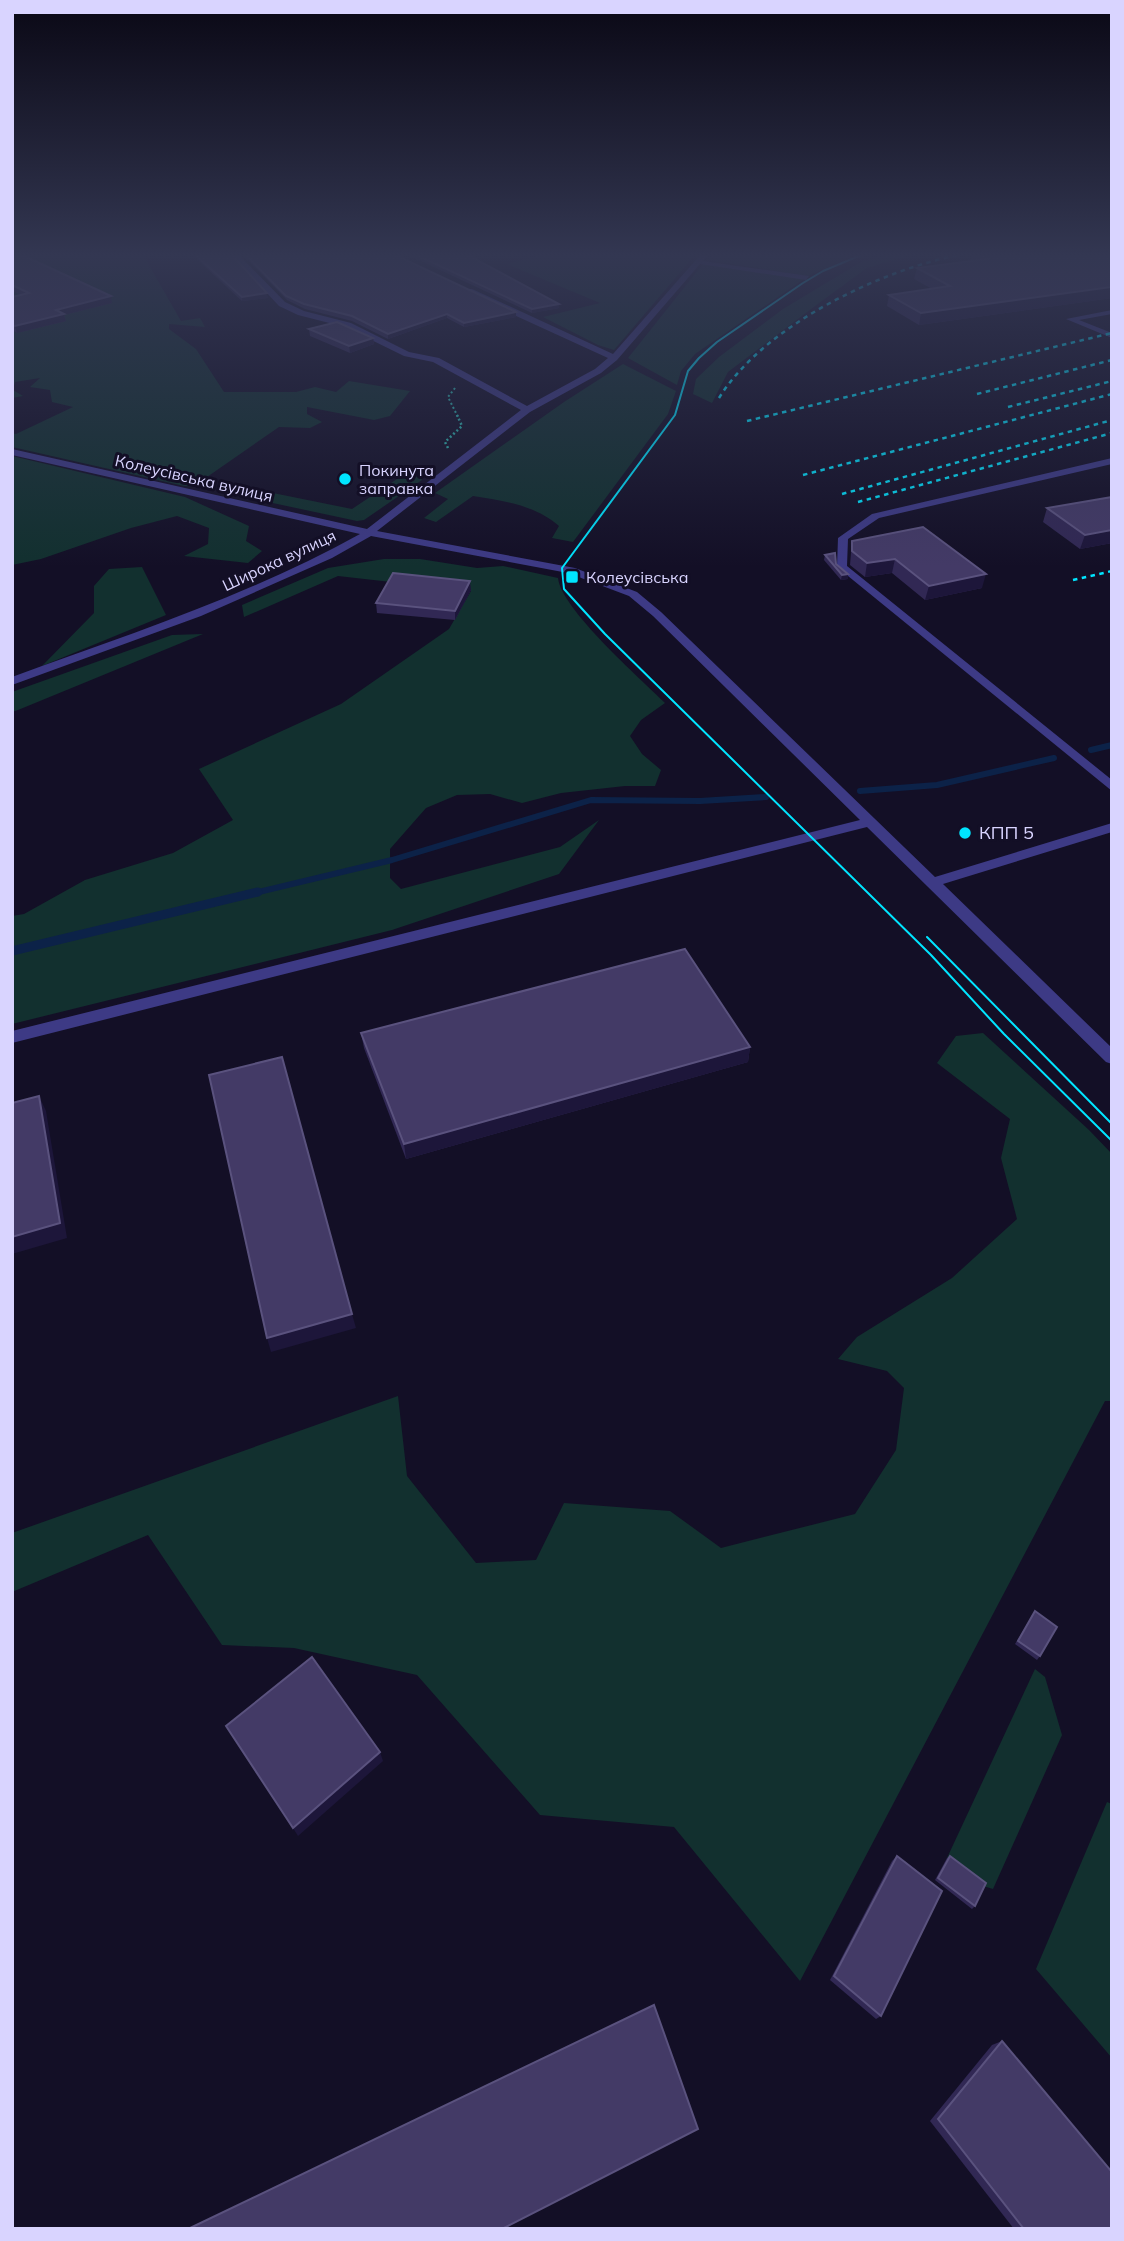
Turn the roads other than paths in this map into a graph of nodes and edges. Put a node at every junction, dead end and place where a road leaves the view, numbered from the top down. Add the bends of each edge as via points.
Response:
1 (424, 358) edge
2 (614, 358) edge
3 (527, 410) junction
4 (12, 452) edge
5 (1112, 461) edge
6 (369, 533) junction
7 (12, 681) edge
8 (1112, 787) edge
9 (868, 822) junction
10 (1112, 827) edge
11 (931, 883) junction
12 (12, 1037) edge
13 (1112, 1058) edge

1 - 3 street
2 - 3 street, Широка вулиця
3 - 6 street, Широка вулиця
4 - 6 street, Колеусівська вулиця
5 - 8 street via 876,516 843,538 842,567
6 - 7 street, Широка вулиця via 197,614
6 - 9 street, Колеусівська вулиця via 572,570 633,594
9 - 11 street, Колеусівська вулиця
9 - 12 street
10 - 11 street
11 - 13 street, Колеусівська вулиця

